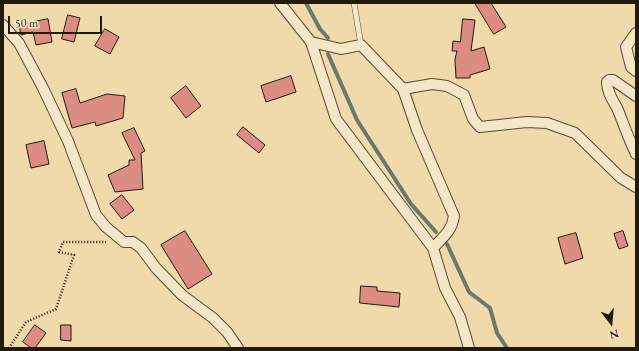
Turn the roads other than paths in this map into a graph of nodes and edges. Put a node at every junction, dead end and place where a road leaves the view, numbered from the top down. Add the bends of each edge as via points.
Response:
1 (280, 3) edge
2 (354, 3) edge
3 (3, 24) edge
4 (636, 33) edge
5 (311, 42) junction
6 (361, 45) junction
7 (636, 71) edge
8 (403, 89) junction
9 (636, 96) edge
10 (636, 154) edge
11 (636, 187) edge
12 (434, 248) junction
13 (238, 348) edge
14 (469, 348) edge

1 - 5 street
2 - 6 lane
3 - 13 street via 19,43 43,88 68,140 96,215 124,242 133,242 141,248 182,295 228,332
4 - 7 street via 626,48 631,67
5 - 6 street via 340,49
5 - 12 street via 336,119
6 - 8 street
8 - 11 street via 432,84 447,86 464,95 473,119 480,127 527,122 546,123 575,133 622,178
8 - 12 street via 417,130 454,216 448,232
9 - 10 street via 613,80 607,82 607,89
12 - 14 street via 445,288 460,317

